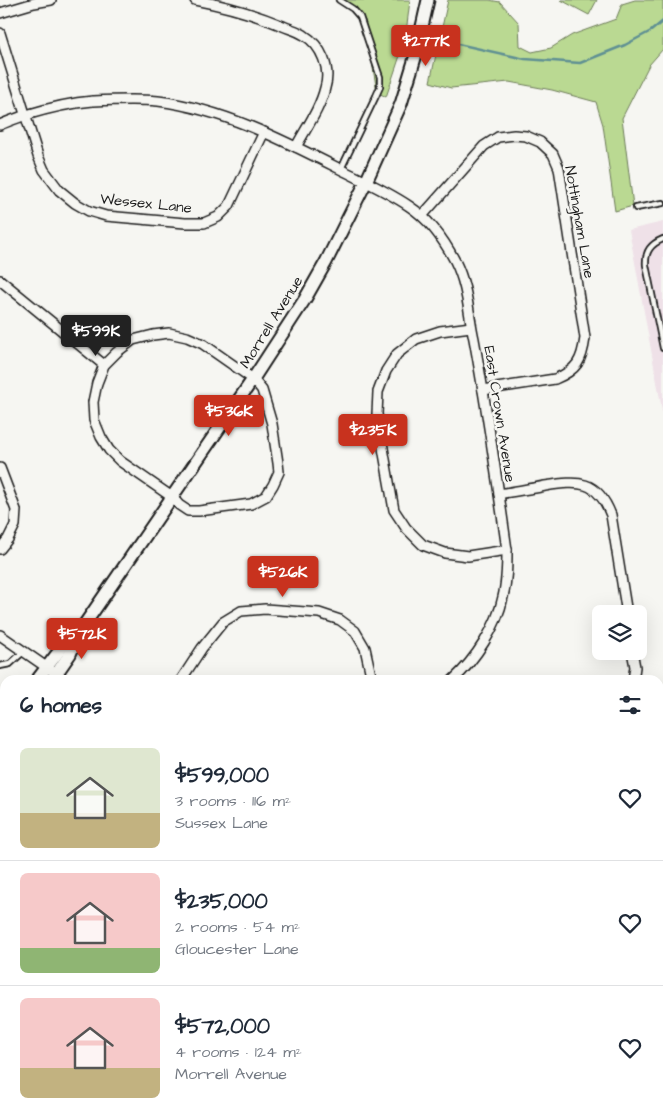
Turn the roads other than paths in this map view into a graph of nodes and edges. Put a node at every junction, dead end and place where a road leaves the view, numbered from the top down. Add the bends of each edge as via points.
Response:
1 (51, 0) edge
2 (195, 0) edge
3 (339, 0) edge
4 (428, 0) edge
5 (220, 3) edge
6 (0, 13) edge
7 (0, 33) edge
8 (26, 116) junction
9 (0, 125) edge
10 (264, 132) junction
11 (296, 147) junction
12 (341, 169) junction
13 (366, 182) junction
14 (663, 203) edge
15 (636, 208) dead end
16 (422, 216) junction
17 (663, 239) edge
18 (0, 280) edge
19 (471, 327) junction
20 (659, 328) junction
21 (663, 334) edge
22 (663, 348) edge
23 (104, 365) junction
24 (254, 379) junction
25 (483, 390) junction
26 (0, 468) edge
27 (499, 494) junction
28 (172, 497) junction
29 (0, 549) edge
30 (507, 550) junction
31 (625, 605) edge
32 (0, 635) edge
33 (22, 652) junction
34 (634, 660) edge
35 (0, 666) edge
36 (55, 675) edge
37 (184, 675) edge
38 (371, 675) edge
39 (458, 675) edge
40 (634, 675) edge

1 - 6 street
2 - 5 street
3 - 12 lane via 360,17 380,77 376,96
4 - 13 street, Morrell Avenue via 417,51 398,111
5 - 11 street via 305,35 320,50 326,66 326,88
7 - 8 street, Wessex Lane
8 - 9 street, East Crown Avenue
8 - 10 street, East Crown Avenue via 80,102 158,102 197,109
8 - 10 street, Wessex Lane via 44,170 59,190 75,203 106,216 185,223 204,223 229,206
10 - 11 street, East Crown Avenue
11 - 12 street, East Crown Avenue
12 - 13 street, East Crown Avenue
13 - 16 street, East Crown Avenue
13 - 24 street, Morrell Avenue via 305,299
14 - 15 lane
16 - 19 street, East Crown Avenue via 446,246 463,280
16 - 25 street, Nottingham Lane via 484,146 498,138 526,136 540,142 553,154 559,168 584,329 583,352 576,366 566,375
17 - 20 lane via 651,246 646,258
18 - 23 street
19 - 25 street, East Crown Avenue
19 - 30 street via 440,331 416,339 397,354 378,392 377,414 394,510 406,528 423,544 446,553 468,556
20 - 21 lane
20 - 22 lane
23 - 24 street via 133,340 169,333 203,344
23 - 28 street via 92,402 94,420 101,437 120,461
24 - 28 street, Morrell Avenue
24 - 28 street via 262,390 272,424 279,472 266,496 251,504 199,511 188,511
25 - 27 street, East Crown Avenue
26 - 29 street via 16,510 15,525
27 - 30 street, East Crown Avenue
27 - 31 street via 569,482 585,484 599,492 611,515
28 - 36 street, Morrell Avenue via 80,631 63,646
30 - 39 street, East Crown Avenue via 503,599 494,625 480,649
32 - 33 street
33 - 35 lane via 10,664
33 - 36 street
34 - 40 street
37 - 38 street via 223,622 241,611 265,609 319,613 340,620 354,631 365,648

